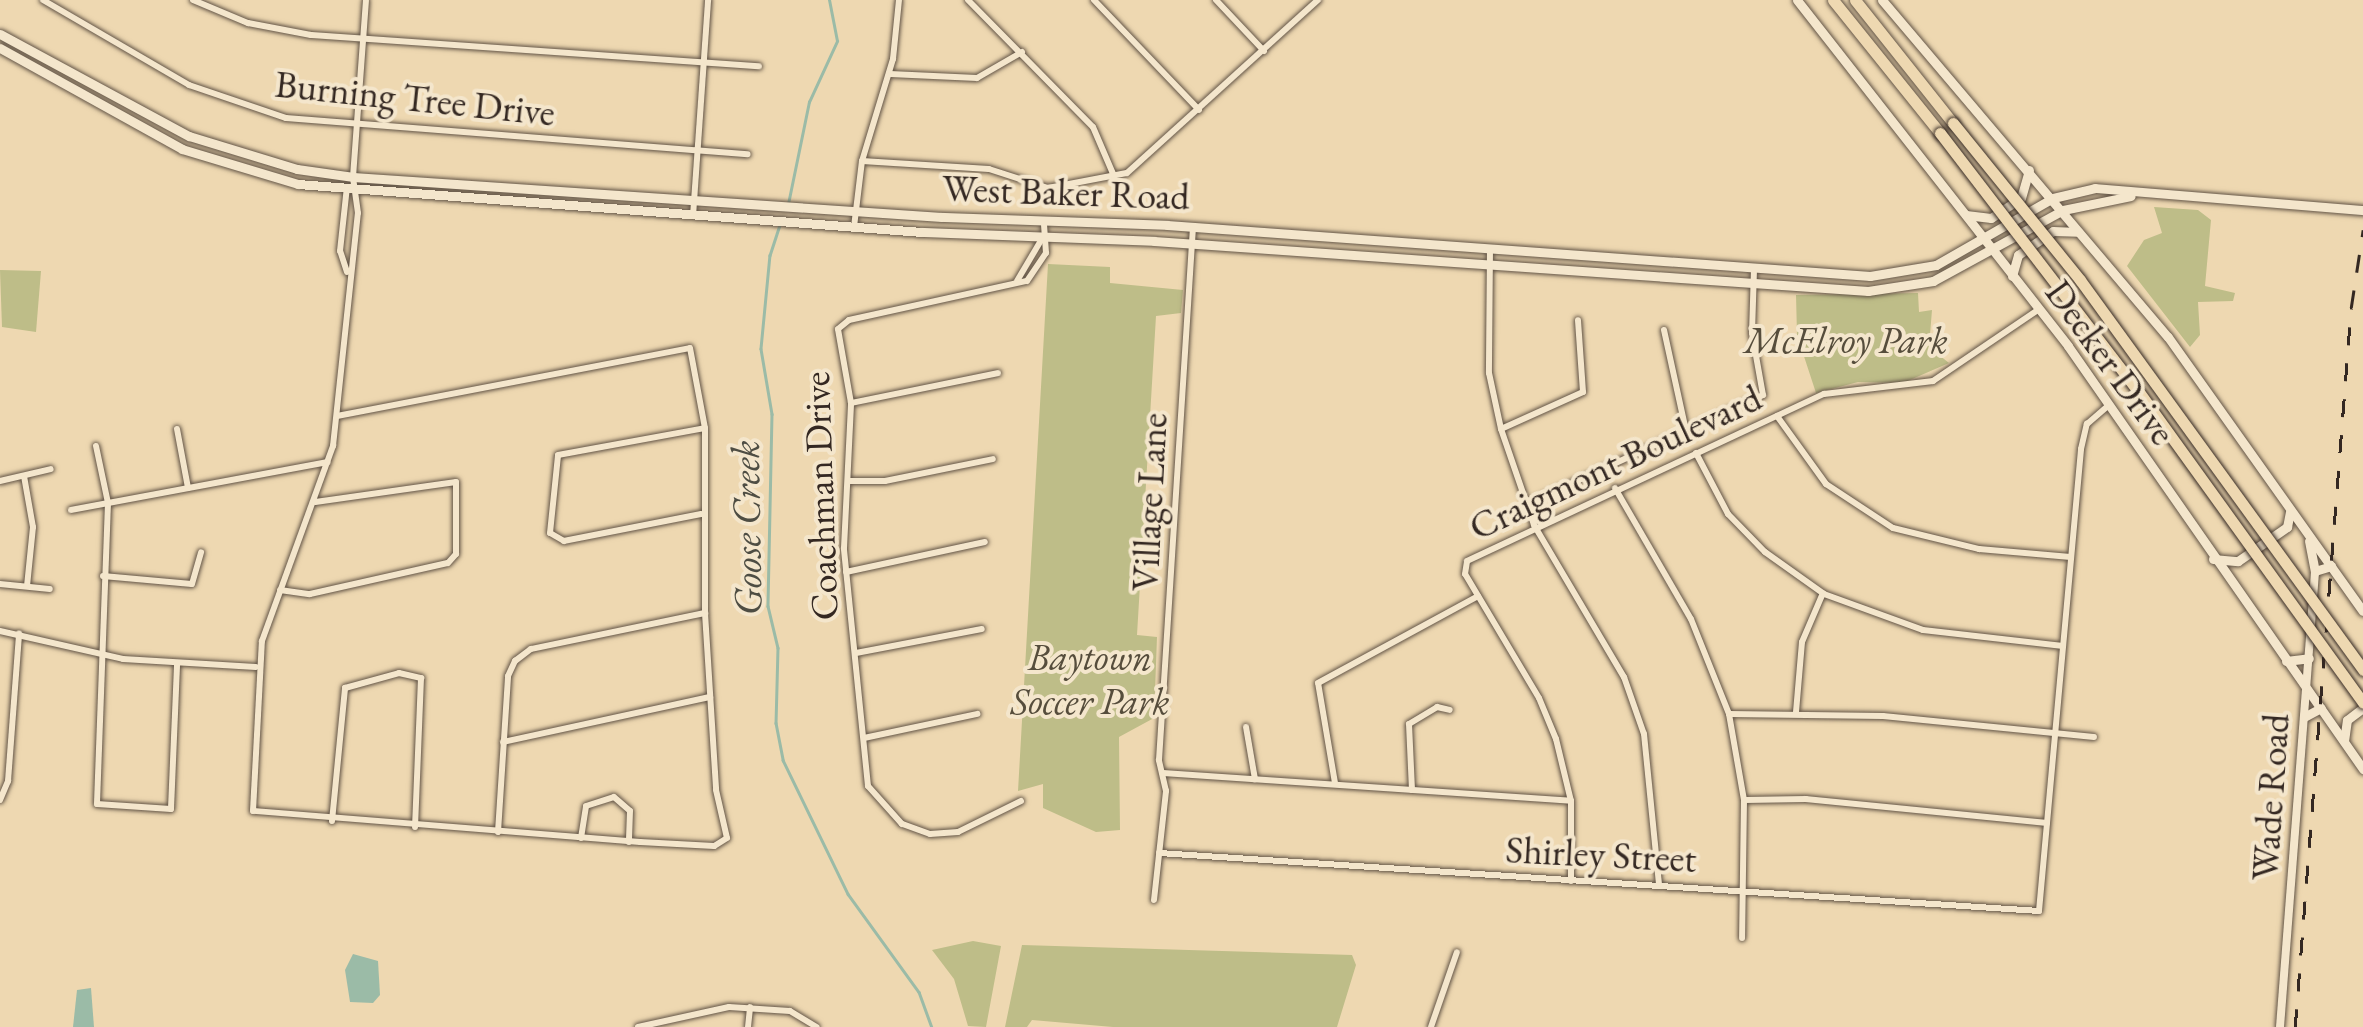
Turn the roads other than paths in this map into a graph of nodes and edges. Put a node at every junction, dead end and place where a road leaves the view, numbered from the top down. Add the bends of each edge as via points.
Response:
1 (43, 0) edge
2 (193, 0) edge
3 (366, 0) edge
4 (708, 0) edge
5 (898, 0) edge
6 (968, 0) edge
7 (1094, 0) edge
8 (1216, 0) edge
9 (1318, 0) edge
10 (1797, 0) edge
11 (1833, 0) edge
12 (1856, 0) edge
13 (1882, 0) edge
14 (0, 34) edge
15 (363, 39) junction
16 (0, 48) edge
17 (1264, 50) junction
18 (1022, 52) junction
19 (704, 62) junction
20 (759, 66) dead end
21 (890, 74) junction
22 (80, 76) junction
23 (72, 89) junction
24 (1199, 110) junction
25 (357, 128) junction
26 (206, 142) junction
27 (698, 151) junction
28 (748, 154) dead end
29 (198, 156) junction
30 (862, 160) junction
31 (2029, 170) junction
32 (1114, 176) junction
33 (354, 177) junction
34 (482, 186) junction
35 (344, 191) junction
36 (359, 192) junction
37 (2139, 195) junction
38 (2053, 198) junction
39 (694, 200) junction
40 (482, 201) junction
41 (2063, 210) junction
42 (2363, 210) edge
43 (856, 211) junction
44 (1966, 214) junction
45 (693, 216) junction
46 (1044, 220) junction
47 (854, 226) junction
48 (1194, 227) junction
49 (2081, 233) junction
50 (1044, 236) junction
51 (1336, 238) junction
52 (1984, 242) junction
53 (1192, 244) junction
54 (1490, 249) junction
55 (1993, 253) junction
56 (1335, 254) junction
57 (1634, 262) junction
58 (1489, 266) junction
59 (1754, 270) junction
60 (348, 273) junction
61 (1831, 275) junction
62 (1633, 276) junction
63 (2012, 276) junction
64 (1753, 284) junction
65 (1830, 290) junction
66 (2038, 310) junction
67 (1578, 320) dead end
68 (1664, 330) dead end
69 (998, 373) dead end
70 (851, 403) junction
71 (2108, 406) junction
72 (337, 416) junction
73 (1777, 416) junction
74 (705, 428) junction
75 (177, 429) dead end
76 (1501, 429) junction
77 (1686, 431) junction
78 (96, 446) dead end
79 (1696, 453) junction
80 (992, 458) dead end
81 (328, 462) junction
82 (51, 469) dead end
83 (24, 476) junction
84 (0, 481) edge
85 (848, 481) junction
86 (188, 488) junction
87 (1615, 488) junction
88 (315, 502) junction
89 (108, 504) junction
90 (1526, 504) junction
91 (2290, 509) junction
92 (71, 510) dead end
93 (701, 514) junction
94 (1534, 524) junction
95 (2306, 531) junction
96 (985, 542) dead end
97 (201, 552) dead end
98 (2070, 558) junction
99 (2213, 559) junction
100 (2331, 566) junction
101 (2315, 571) junction
102 (846, 572) junction
103 (103, 576) junction
104 (0, 584) edge
105 (27, 586) junction
106 (50, 589) dead end
107 (280, 590) junction
108 (1822, 593) junction
109 (1478, 596) junction
110 (2363, 611) edge
111 (704, 613) junction
112 (982, 629) dead end
113 (0, 631) edge
114 (19, 633) junction
115 (2062, 646) junction
116 (856, 653) junction
117 (98, 654) junction
118 (2308, 658) junction
119 (2286, 662) junction
120 (178, 664) junction
121 (256, 667) junction
122 (2363, 670) edge
123 (2305, 689) junction
124 (710, 697) junction
125 (2363, 706) edge
126 (2320, 708) junction
127 (1450, 710) dead end
128 (1796, 712) junction
129 (978, 714) dead end
130 (1728, 714) junction
131 (2304, 717) junction
132 (1246, 727) dead end
133 (2056, 734) junction
134 (2094, 737) dead end
135 (864, 738) junction
136 (503, 742) junction
137 (2344, 742) junction
138 (2363, 769) edge
139 (1164, 773) junction
140 (1255, 779) junction
141 (1335, 783) junction
142 (1412, 790) junction
143 (0, 800) edge
144 (1744, 800) junction
145 (1022, 801) dead end
146 (1571, 801) junction
147 (332, 822) junction
148 (2047, 823) junction
149 (415, 827) junction
150 (498, 832) junction
151 (581, 838) junction
152 (629, 842) junction
153 (1159, 852) junction
154 (1572, 881) junction
155 (1659, 884) junction
156 (1745, 890) junction
157 (1154, 900) dead end
158 (1742, 938) dead end
159 (1457, 952) dead end
160 (750, 1007) junction
161 (644, 1026) edge
162 (748, 1027) edge
163 (817, 1027) edge
164 (1431, 1027) edge
165 (2280, 1027) edge

1 - 25 street, Burning Tree Drive via 208,94 286,118
2 - 15 street via 265,28
3 - 15 street
4 - 19 street
5 - 21 street
6 - 18 street
7 - 24 street
8 - 17 street
9 - 17 street
10 - 44 main road, Decker Drive
11 - 125 highway, Decker Drive, bridge via 2128,378
12 - 122 highway, Decker Drive, bridge via 2080,280
13 - 31 main road, Decker Drive
14 - 22 main road, West Baker Road
15 - 19 street
15 - 25 street
16 - 23 main road, West Baker Road
17 - 24 street
18 - 21 street via 977,78
18 - 32 street via 1099,135
19 - 20 street
19 - 27 street
21 - 30 street
22 - 23 main road
22 - 26 main road, West Baker Road
23 - 29 main road, West Baker Road
24 - 32 street via 1140,166
25 - 27 street, Burning Tree Drive
25 - 33 street
26 - 29 main road
26 - 33 main road, West Baker Road
27 - 28 street, Burning Tree Drive
27 - 39 street
29 - 35 main road, West Baker Road
30 - 32 street via 989,169 1048,188
30 - 43 street
31 - 38 main road, Decker Drive
31 - 44 main road via 2020,198 1991,218
33 - 34 main road, West Baker Road
33 - 35 street
33 - 36 street
34 - 39 main road, West Baker Road
34 - 40 main road
35 - 36 main road, West Baker Road
35 - 60 street via 340,251
36 - 40 main road, West Baker Road
36 - 60 street
37 - 38 main road, West Baker Road via 2095,188
37 - 41 main road, West Baker Road
37 - 42 main road, West Baker Road
38 - 41 main road, Decker Drive
38 - 52 main road, West Baker Road
39 - 43 main road, West Baker Road
39 - 45 street
40 - 45 main road, West Baker Road
41 - 49 main road, Decker Drive
41 - 55 main road, West Baker Road
43 - 46 main road, West Baker Road
43 - 47 street
44 - 52 main road, Decker Drive
45 - 47 main road, West Baker Road
46 - 48 main road, West Baker Road
46 - 50 street
47 - 50 main road, West Baker Road
48 - 51 main road, West Baker Road
48 - 53 street, Village Lane
49 - 63 main road via 2054,230 2018,255
49 - 91 main road, Decker Drive via 2168,337
50 - 53 main road, West Baker Road
50 - 70 street, Coachman Drive via 1016,284 841,324
51 - 54 main road, West Baker Road
51 - 56 main road
52 - 55 main road, Decker Drive
52 - 61 main road, West Baker Road via 1915,271
53 - 56 main road, West Baker Road
53 - 139 street, Village Lane
54 - 57 main road, West Baker Road
54 - 58 street
55 - 63 main road, Decker Drive
55 - 65 main road, West Baker Road via 1918,285
56 - 58 main road, West Baker Road
57 - 59 main road, West Baker Road
57 - 62 main road
58 - 62 main road, West Baker Road
58 - 76 street via 1489,373
59 - 61 main road, West Baker Road
59 - 64 street
60 - 72 street
61 - 65 main road
62 - 64 main road, West Baker Road
63 - 66 main road, Decker Drive
64 - 65 main road, West Baker Road
64 - 77 street via 1752,333 1763,395
66 - 71 main road, Decker Drive
66 - 73 street, Craigmont Boulevard via 1933,381 1891,390 1847,388
67 - 76 street via 1583,392
68 - 77 street
69 - 70 street
70 - 85 street, Coachman Drive
71 - 98 street via 2083,437
71 - 99 main road, Decker Drive
72 - 74 street via 690,348
72 - 81 street
73 - 79 street, Craigmont Boulevard
73 - 98 street via 1826,484 1893,528 1978,548
74 - 93 street
74 - 93 street via 558,455 550,533 564,541
75 - 86 street
76 - 90 street
77 - 90 street
78 - 89 street
79 - 87 street, Craigmont Boulevard
79 - 108 street via 1728,514 1765,552
80 - 85 street
81 - 86 street
81 - 88 street
82 - 83 street
83 - 84 street
83 - 105 street via 33,526
85 - 102 street, Coachman Drive
86 - 89 street
87 - 94 street, Craigmont Boulevard
87 - 130 street via 1692,618
88 - 107 street
88 - 107 street via 456,482 461,491 454,560 310,594
89 - 92 street
89 - 103 street
90 - 94 street
91 - 95 main road, Decker Drive
91 - 99 main road via 2287,527 2238,561
93 - 111 street
94 - 109 street, Craigmont Boulevard via 1467,561 1465,574
94 - 155 street via 1629,691 1644,734
95 - 100 main road, Decker Drive
95 - 101 main road
96 - 102 street
97 - 103 street via 192,584
98 - 115 street
99 - 119 main road, Decker Drive
100 - 101 main road
100 - 110 main road, Decker Drive
101 - 118 street, Wade Road
102 - 116 street, Coachman Drive
103 - 117 street
104 - 105 street
105 - 106 street
107 - 121 street
108 - 115 street via 1924,630
108 - 128 street via 1802,642
109 - 141 street via 1318,683
109 - 146 street via 1540,698
111 - 124 street
111 - 136 street via 522,654 508,676
112 - 116 street
113 - 114 street
114 - 117 street
114 - 143 street via 8,782
115 - 133 street
116 - 135 street, Coachman Drive
117 - 120 street
117 - 120 street via 95,798 102,807 171,809
118 - 119 main road
118 - 123 street, Wade Road
119 - 123 main road, Decker Drive
120 - 121 street
121 - 147 street via 253,810
123 - 126 main road, Decker Drive
123 - 131 street, Wade Road
124 - 136 street
124 - 152 street via 716,790 728,838 714,846
125 - 137 main road via 2347,720
126 - 131 main road
126 - 137 main road, Decker Drive
127 - 142 street via 1437,707 1409,724
128 - 130 street
128 - 133 street
129 - 135 street
130 - 144 street
131 - 165 street, Wade Road
132 - 140 street
133 - 134 street
133 - 148 street
135 - 145 street, Coachman Drive via 868,786 902,824 930,834 958,832
136 - 150 street
137 - 138 main road, Decker Drive
139 - 140 street
139 - 153 street, Village Lane
140 - 141 street
141 - 142 street
142 - 146 street
144 - 148 street via 1806,799
144 - 156 street
146 - 154 street
147 - 149 street
147 - 149 street via 345,688 399,672 421,678
148 - 156 street, Shirley Street via 2039,910
149 - 150 street
150 - 151 street
151 - 152 street
151 - 152 street via 586,806 614,797 630,811
153 - 154 street, Shirley Street
153 - 157 street, Village Lane
154 - 155 street, Shirley Street
155 - 156 street, Shirley Street
156 - 158 street
159 - 164 street
160 - 161 street via 710,1008
160 - 162 street
160 - 163 street via 803,1015

